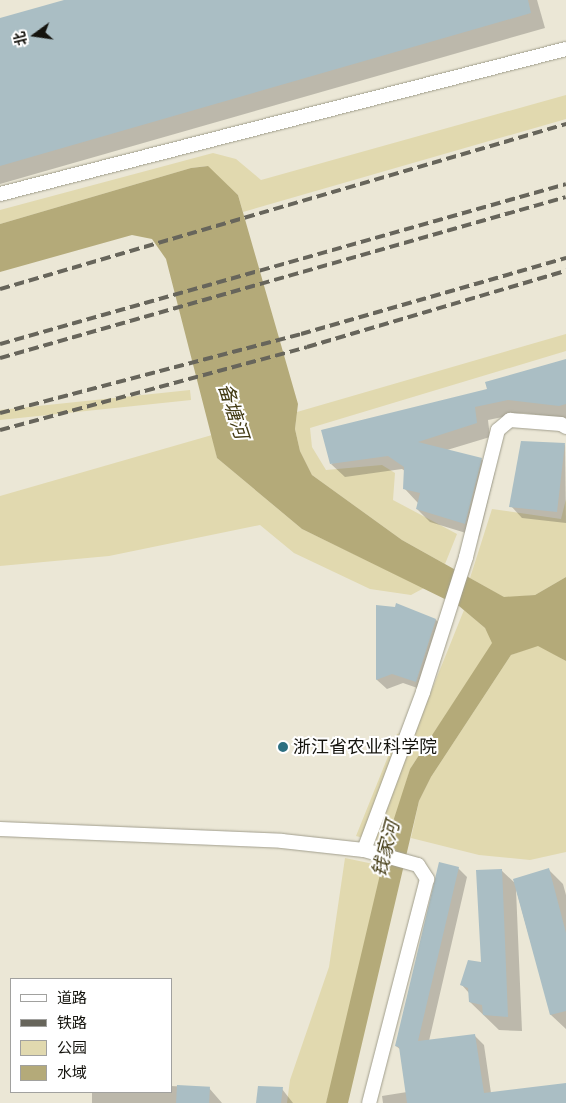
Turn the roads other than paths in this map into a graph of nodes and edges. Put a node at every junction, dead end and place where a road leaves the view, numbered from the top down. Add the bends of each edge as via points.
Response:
1 (566, 49) edge
2 (0, 194) edge
3 (566, 427) edge
4 (0, 829) edge
5 (364, 850) junction
6 (369, 1103) edge

1 - 2 street
3 - 5 street via 510,420 498,430 466,557 413,722
4 - 5 street via 282,841
5 - 6 street via 418,865 427,879

